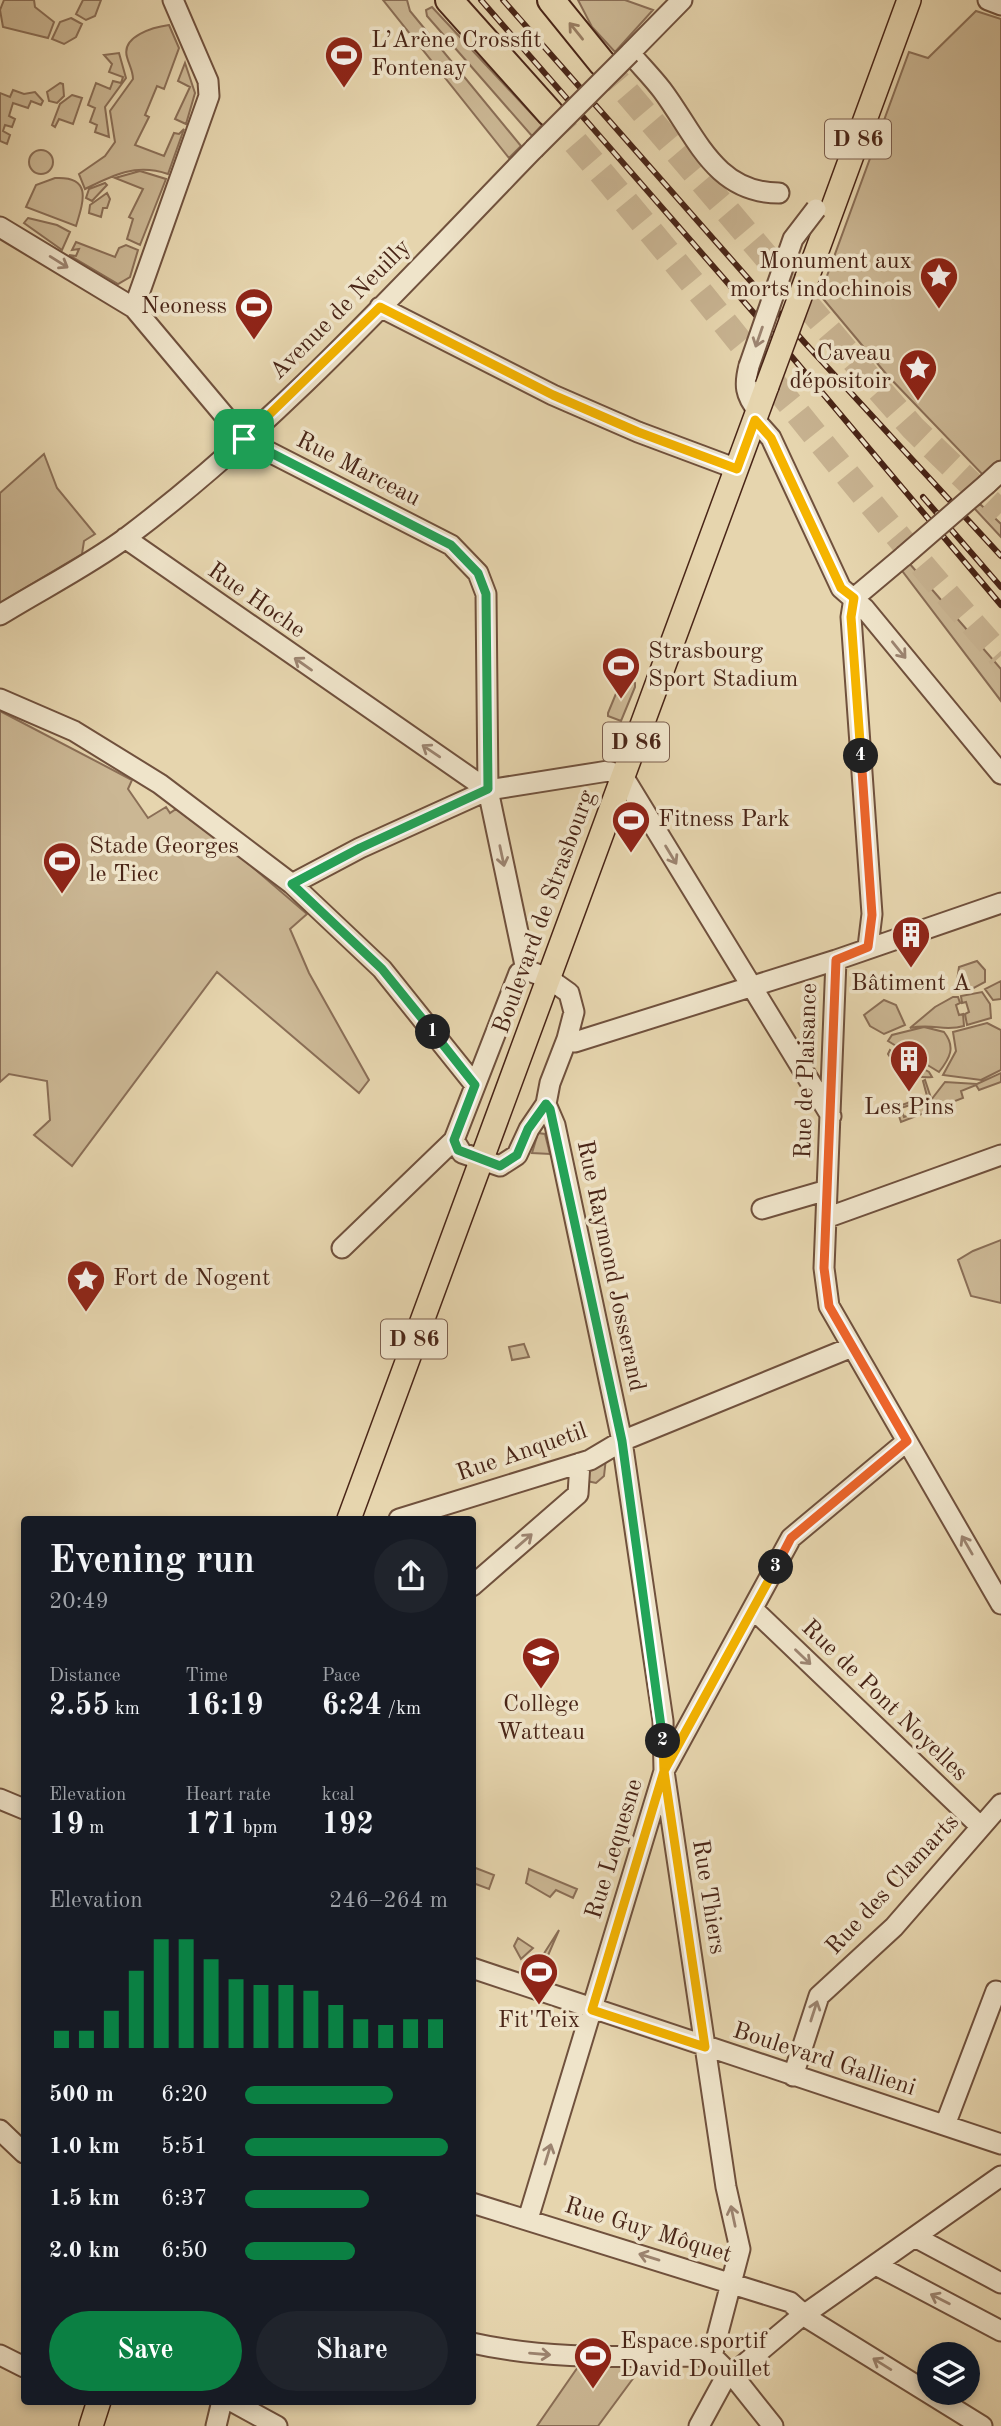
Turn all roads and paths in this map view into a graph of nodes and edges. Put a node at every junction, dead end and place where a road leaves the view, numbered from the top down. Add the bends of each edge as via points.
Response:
1 (173, 0) edge
2 (449, 0) edge
3 (551, 0) edge
4 (682, 0) edge
5 (909, 0) edge
6 (988, 0) edge
7 (1001, 5) edge
8 (630, 53) junction
9 (602, 63) tunnel mouth
10 (550, 113) tunnel mouth
11 (842, 183) junction
12 (779, 192) dead end
13 (0, 228) edge
14 (380, 307) junction
15 (134, 308) junction
16 (756, 415) junction
17 (244, 439) junction
18 (737, 469) junction
19 (997, 475) edge
20 (125, 538) junction
21 (854, 598) junction
22 (0, 615) edge
23 (0, 699) edge
24 (1001, 774) edge
25 (623, 776) junction
26 (488, 789) junction
27 (292, 884) junction
28 (1001, 903) edge
29 (868, 947) junction
30 (836, 960) junction
31 (526, 970) junction
32 (548, 978) junction
33 (753, 987) junction
34 (567, 1040) junction
35 (475, 1085) junction
36 (546, 1104) junction
37 (831, 1116) junction
38 (454, 1140) junction
39 (1001, 1155) edge
40 (482, 1160) junction
41 (827, 1191) junction
42 (762, 1209) dead end
43 (826, 1217) junction
44 (342, 1248) dead end
45 (852, 1347) junction
46 (622, 1441) junction
47 (907, 1441) junction
48 (580, 1463) junction
49 (356, 1516) edge
50 (409, 1516) edge
51 (476, 1583) edge
52 (1001, 1604) edge
53 (754, 1609) junction
54 (664, 1771) junction
55 (1001, 1804) edge
56 (2, 1806) edge
57 (21, 1808) edge
58 (981, 1827) junction
59 (476, 1969) edge
60 (996, 1991) dead end
61 (592, 2010) junction
62 (705, 2047) junction
63 (793, 2076) junction
64 (945, 2125) junction
65 (2, 2134) edge
66 (1001, 2144) edge
67 (21, 2150) edge
68 (1001, 2176) edge
69 (476, 2204) edge
70 (528, 2219) junction
71 (915, 2237) junction
72 (876, 2265) junction
73 (732, 2283) junction
74 (1001, 2283) edge
75 (804, 2314) junction
76 (1001, 2331) edge
77 (476, 2344) edge
78 (0, 2355) edge
79 (712, 2356) junction
80 (21, 2366) edge
81 (732, 2375) junction
82 (221, 2405) edge
83 (238, 2405) edge
84 (93, 2407) edge
85 (79, 2426) edge
86 (216, 2426) edge
87 (276, 2426) edge
88 (699, 2426) edge
89 (773, 2426) edge
90 (982, 2426) edge

1 - 15 street via 208,81 209,96
2 - 10 highway
9 -> 3 highway
4 - 8 street, Avenue de Neuilly
5 - 11 main road, D 86
6 - 7 street
8 - 12 street via 722,173 744,188
8 - 14 street, Avenue de Neuilly, bridge
11 - 16 main road, Boulevard de Strasbourg / D 86, bridge
11 -> 16 street, bridge via 793,239 744,384
13 -> 15 street
14 - 17 street, Avenue de Neuilly
14 - 18 street via 530,383 638,432
15 - 17 street
16 - 18 main road, Boulevard de Strasbourg / D 86
16 - 21 street via 841,588
17 - 20 street, Avenue de Neuilly
17 - 26 street, Rue Marceau via 451,545 478,573 486,594
18 - 25 main road, Boulevard de Strasbourg / D 86
19 - 21 street, bridge
20 - 22 street, Avenue de Neuilly
26 -> 20 street, Rue Hoche
21 -> 24 street
21 - 29 street via 851,617 872,915
23 - 27 street via 75,731 160,784
25 - 26 street via 608,771
25 - 32 main road, Boulevard de Strasbourg / D 86
25 -> 33 street
26 - 27 street
26 -> 31 street, Rue Marceau
27 - 35 street via 382,969
28 - 29 street, Rue de Plaisance
29 - 30 street, Rue de Plaisance
30 - 33 street
30 - 37 street, Rue de Plaisance
31 - 32 street
31 - 35 street via 519,973
32 - 34 street via 572,998 574,1012
32 - 40 main road, Boulevard de Strasbourg / D 86
33 - 34 street via 575,1042
33 - 37 street
34 - 36 street
35 - 38 street
36 - 40 street via 517,1155 500,1166
36 - 46 street, Rue Raymond Josserand via 555,1125
37 - 41 street, Rue de Plaisance
38 - 40 street via 458,1150
38 - 44 street
39 - 43 street
40 - 49 main road, Boulevard de Strasbourg / D 86
41 - 42 street
41 - 43 street, Rue de Plaisance
43 - 45 street, Rue de Plaisance via 824,1268 829,1306
45 - 46 street, Rue Anquetil
45 - 47 street, Rue de Plaisance
46 - 48 street, Rue Anquetil
46 - 54 street, Rue Thiers via 663,1721
52 -> 47 street, Rue de Plaisance
47 - 53 street, Rue Lequesne via 791,1538
48 - 50 street, Rue Anquetil
51 -> 48 street via 578,1494
53 - 54 street, Rue Lequesne
53 -> 58 street, Rue de Pont Noyelles
54 - 61 street, Rue Lequesne
54 - 62 street, Rue Thiers
55 - 58 street, Rue des Clamarts
56 - 57 street
63 -> 58 street, Rue des Clamarts via 819,1996 894,1927
59 - 61 street, Boulevard Gallieni
60 - 64 street
61 - 62 street, Boulevard Gallieni
70 -> 61 street, Rue Lequesne
62 - 63 street, Boulevard Gallieni
73 -> 62 street, Rue Thiers via 740,2249
63 - 64 street, Boulevard Gallieni
64 - 66 street, Boulevard Gallieni
65 - 67 street
68 - 71 street
69 - 70 street, Rue Guy Môquet
73 -> 70 street, Rue Guy Môquet
71 - 72 street
71 - 74 street
72 - 75 street
76 -> 72 street
73 - 75 street, Rue Guy Môquet via 790,2302
73 - 79 street, Rue Thiers
75 - 81 street
90 -> 75 street, Rue Guy Môquet
77 -> 79 street via 564,2357
78 - 80 street
79 - 81 street
81 - 88 street via 723,2382
81 - 89 street
82 - 86 street
83 - 87 street
84 - 85 main road

